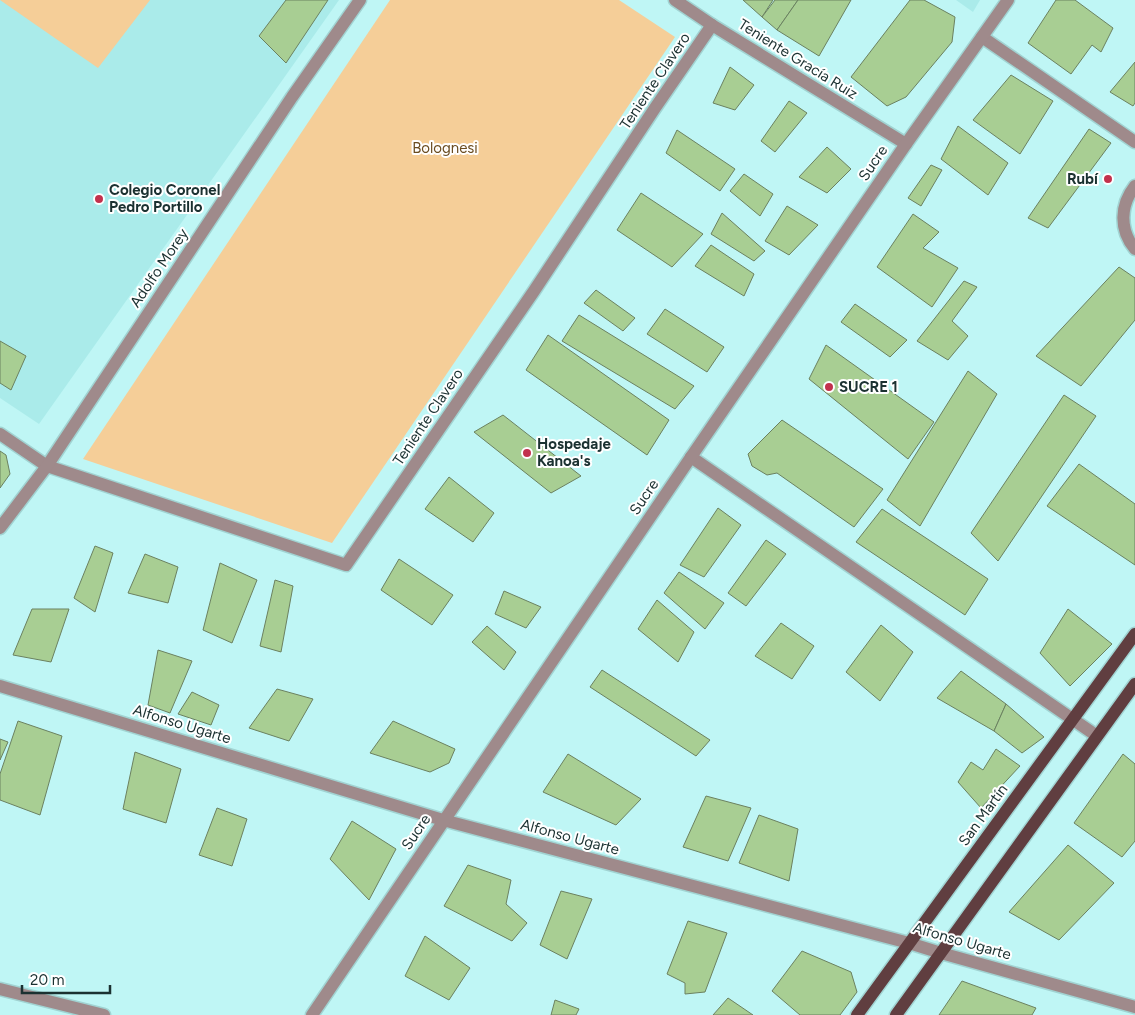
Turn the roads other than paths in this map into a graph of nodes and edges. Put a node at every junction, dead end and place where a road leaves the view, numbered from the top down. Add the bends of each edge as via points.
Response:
1 (360, 0) edge
2 (675, 0) edge
3 (1008, 0) edge
4 (712, 25) junction
5 (982, 37) junction
6 (1135, 142) edge
7 (906, 144) junction
8 (1135, 186) edge
9 (1135, 249) edge
10 (0, 434) edge
11 (691, 457) junction
12 (47, 466) junction
13 (0, 528) edge
14 (1135, 634) edge
15 (1135, 684) edge
16 (0, 686) edge
17 (1073, 720) junction
18 (1097, 736) junction
19 (443, 820) junction
20 (910, 943) junction
21 (941, 953) junction
22 (0, 989) edge
23 (1135, 1007) edge
24 (104, 1015) edge
25 (312, 1015) edge
26 (857, 1015) edge
27 (896, 1015) edge

1 - 12 street, Adolfo Morey
2 - 4 street, Teniente Gracía Ruiz
3 - 5 street, Sucre
4 - 7 street, Teniente Gracía Ruiz
4 - 12 street, Teniente Clavero via 346,565
5 - 6 street
5 - 7 street, Sucre
7 - 11 street, Sucre
8 - 9 street via 1123,210 1124,227
10 - 12 street
11 - 17 street
11 - 19 street, Sucre
12 - 13 street, Adolfo Morey
14 - 17 main road, San Martín
15 - 18 main road
16 - 19 street, Alfonso Ugarte
17 - 18 street
17 - 20 main road, San Martín
18 - 21 main road
19 - 20 street, Alfonso Ugarte
19 - 25 street, Sucre
20 - 21 street, Alfonso Ugarte
20 - 26 main road, San Martín
21 - 23 street, Alfonso Ugarte
21 - 27 main road
22 - 24 street

